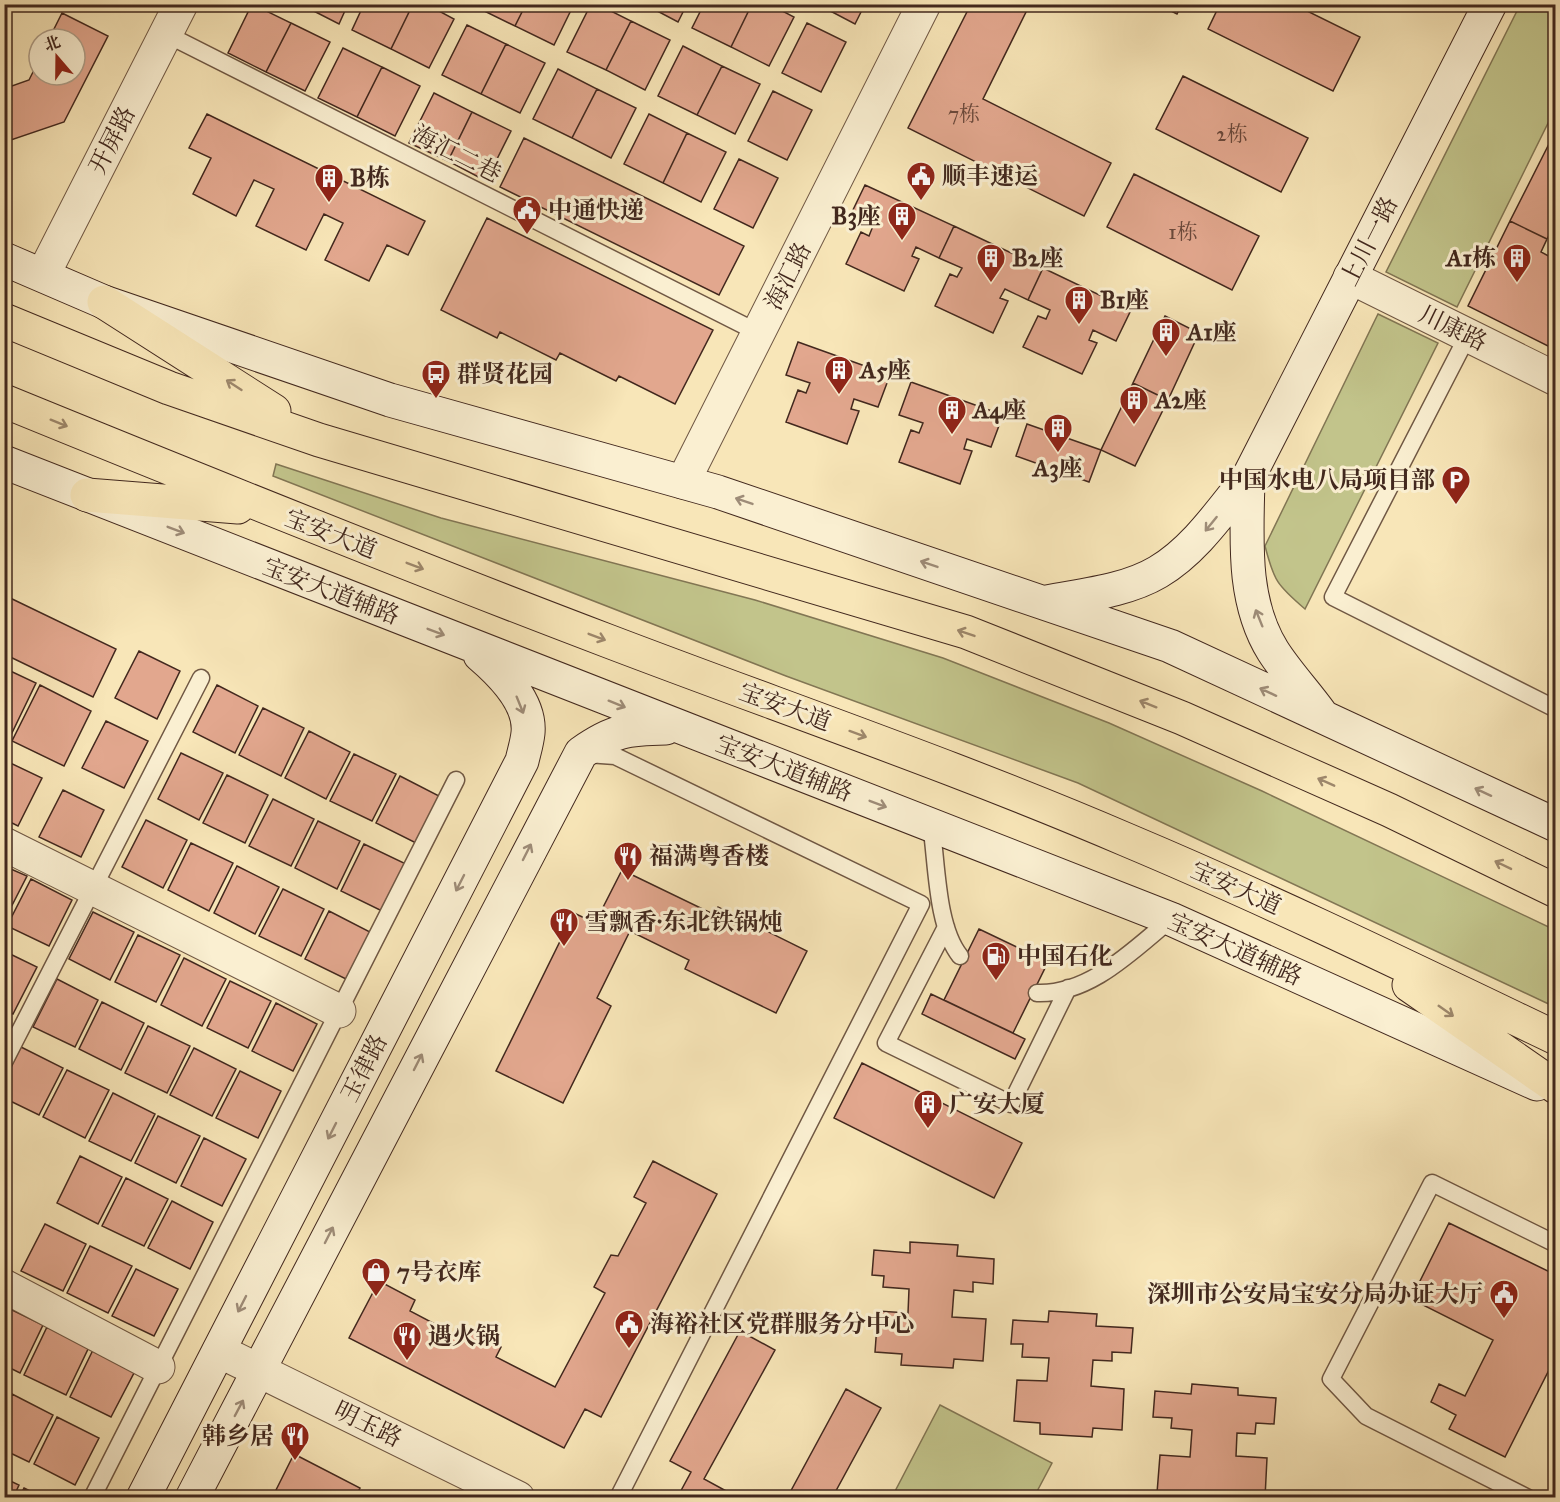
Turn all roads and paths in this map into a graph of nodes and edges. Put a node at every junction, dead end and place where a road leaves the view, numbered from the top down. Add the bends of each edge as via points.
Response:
1 (181, 4) edge
2 (924, 4) edge
3 (1490, 4) edge
4 (166, 34) junction
5 (4, 259) edge
6 (43, 275) junction
7 (1350, 277) junction
8 (104, 302) junction
9 (4, 320) edge
10 (759, 333) junction
11 (1468, 335) junction
12 (1556, 379) edge
13 (4, 401) edge
14 (319, 440) junction
15 (4, 462) edge
16 (1248, 478) junction
17 (683, 482) junction
18 (87, 495) junction
19 (269, 510) junction
20 (1042, 602) junction
21 (470, 645) junction
22 (201, 678) dead end
23 (1556, 709) edge
24 (1325, 719) junction
25 (676, 728) junction
26 (581, 753) junction
27 (456, 780) dead end
28 (931, 824) junction
29 (1556, 825) edge
30 (4, 844) edge
31 (93, 889) junction
32 (1556, 891) edge
33 (1170, 920) junction
34 (946, 927) junction
35 (1329, 929) junction
36 (960, 956) dead end
37 (1068, 988) junction
38 (1037, 993) dead end
39 (339, 1011) junction
40 (1556, 1038) edge
41 (4, 1062) edge
42 (1556, 1087) edge
43 (1556, 1092) edge
44 (1556, 1244) edge
45 (4, 1287) edge
46 (219, 1351) junction
47 (158, 1366) junction
48 (259, 1370) junction
49 (92, 1497) edge
50 (143, 1497) edge
51 (192, 1497) edge
52 (518, 1497) edge
53 (618, 1497) edge
54 (1528, 1497) edge

1 - 4 main road, 开屏路
2 - 10 main road, 海汇路
3 - 7 main road, 上川一路
4 - 6 main road, 开屏路
4 - 10 lane, 海汇二巷
5 - 6 main road
6 - 8 main road
7 - 11 main road, 川康路
7 - 16 main road, 上川一路
14 -> 8 main road
8 - 17 main road via 390,400
9 - 14 main road via 169,388
10 - 17 main road, 海汇路
11 - 12 main road, 川康路
11 - 23 lane via 1333,597
13 -> 19 main road, 宝安大道
32 -> 14 main road via 1389,810 1182,718 966,632
15 - 18 main road, 宝安大道辅路
16 -> 20 main road, 上川一路 via 1199,538 1158,572 1107,591
24 -> 16 main road, 上川一路 via 1272,650 1255,610 1247,566
20 -> 17 main road
18 - 19 main road
18 -> 21 main road, 宝安大道辅路
19 -> 35 main road, 宝安大道 via 943,765 1126,839
24 -> 20 main road via 1170,646
21 -> 25 main road, 宝安大道辅路
21 -> 46 main road, 玉律路 via 510,681 522,707 529,730 522,761
22 - 31 lane
29 -> 24 main road
25 - 26 main road, 玉律路 via 629,729 606,736
25 -> 28 main road, 宝安大道辅路
48 -> 26 main road, 玉律路
26 - 53 lane via 615,756 921,904
27 - 39 lane
28 - 33 main road, 宝安大道辅路
28 - 34 lane
30 - 31 main road
31 - 39 main road
31 - 41 lane
33 - 37 lane via 1097,977
33 - 43 main road, 宝安大道辅路
34 - 36 lane via 951,945
34 - 37 lane via 886,1043 1011,1104
35 - 40 main road, 宝安大道
35 -> 42 main road
37 - 38 lane
39 - 47 lane
44 - 54 lane via 1432,1183 1331,1379 1366,1416
45 - 47 main road
46 - 48 main road, 明玉路
46 - 50 main road, 玉律路
47 - 49 lane
51 -> 48 main road, 玉律路
48 - 52 main road, 明玉路

